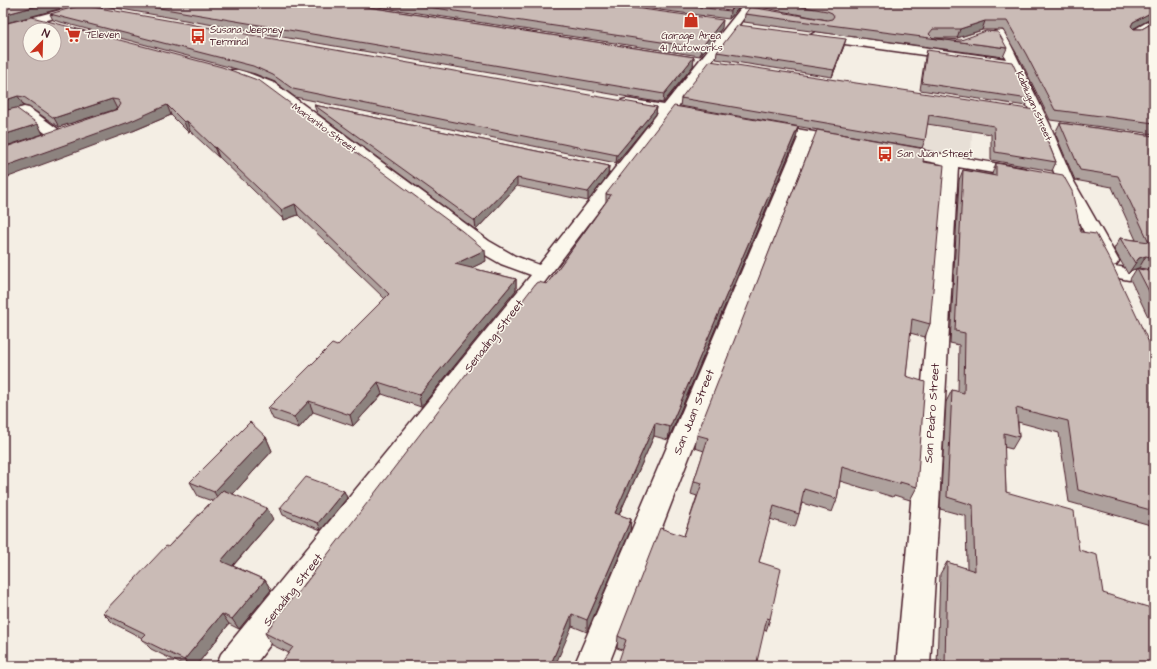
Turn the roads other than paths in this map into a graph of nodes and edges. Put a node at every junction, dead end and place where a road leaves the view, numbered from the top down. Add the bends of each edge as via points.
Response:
1 (99, 3) edge
2 (85, 7) junction
3 (752, 8) edge
4 (109, 11) edge
5 (1154, 14) edge
6 (36, 20) junction
7 (43, 22) edge
8 (718, 23) edge
9 (734, 25) junction
10 (749, 27) edge
11 (3, 29) edge
12 (856, 30) edge
13 (1134, 34) edge
14 (804, 35) edge
15 (996, 35) edge
16 (944, 42) edge
17 (689, 60) edge
18 (705, 62) junction
19 (1015, 64) junction
20 (720, 65) edge
21 (222, 70) edge
22 (286, 101) junction
23 (613, 101) edge
24 (326, 109) edge
25 (668, 110) junction
26 (1022, 111) edge
27 (3, 117) edge
28 (714, 119) edge
29 (1046, 122) junction
30 (753, 125) edge
31 (72, 130) edge
32 (807, 135) junction
33 (860, 144) edge
34 (882, 148) edge
35 (950, 160) junction
36 (1035, 175) edge
37 (543, 274) junction
38 (1125, 293) edge
39 (233, 666) edge
40 (591, 666) edge
41 (913, 666) edge

1 - 2 street
2 - 4 street
2 - 6 street
3 - 9 street, Senading Street
5 - 13 street
6 - 7 street
6 - 11 street
8 - 9 street
9 - 10 street
9 - 18 street, Senading Street
12 - 16 street via 921,42
14 - 19 street
15 - 19 street, Kabilugan Street
17 - 18 street
18 - 20 street
18 - 25 street, Senading Street
19 - 29 street, Kabilugan Street
21 - 22 street, Marianito Street via 269,86
22 - 24 street
22 - 37 street, Marianito Street via 482,245 508,260
23 - 25 street
25 - 28 street
25 - 37 street, Senading Street via 614,170
26 - 29 street
27 - 31 street via 24,111 50,137
29 - 38 street, Kabilugan Street via 1058,179 1132,274
30 - 32 street
32 - 33 street
32 - 40 street, San Juan Street
34 - 35 street
35 - 36 street
35 - 41 street, San Pedro Street
37 - 39 street, Senading Street

